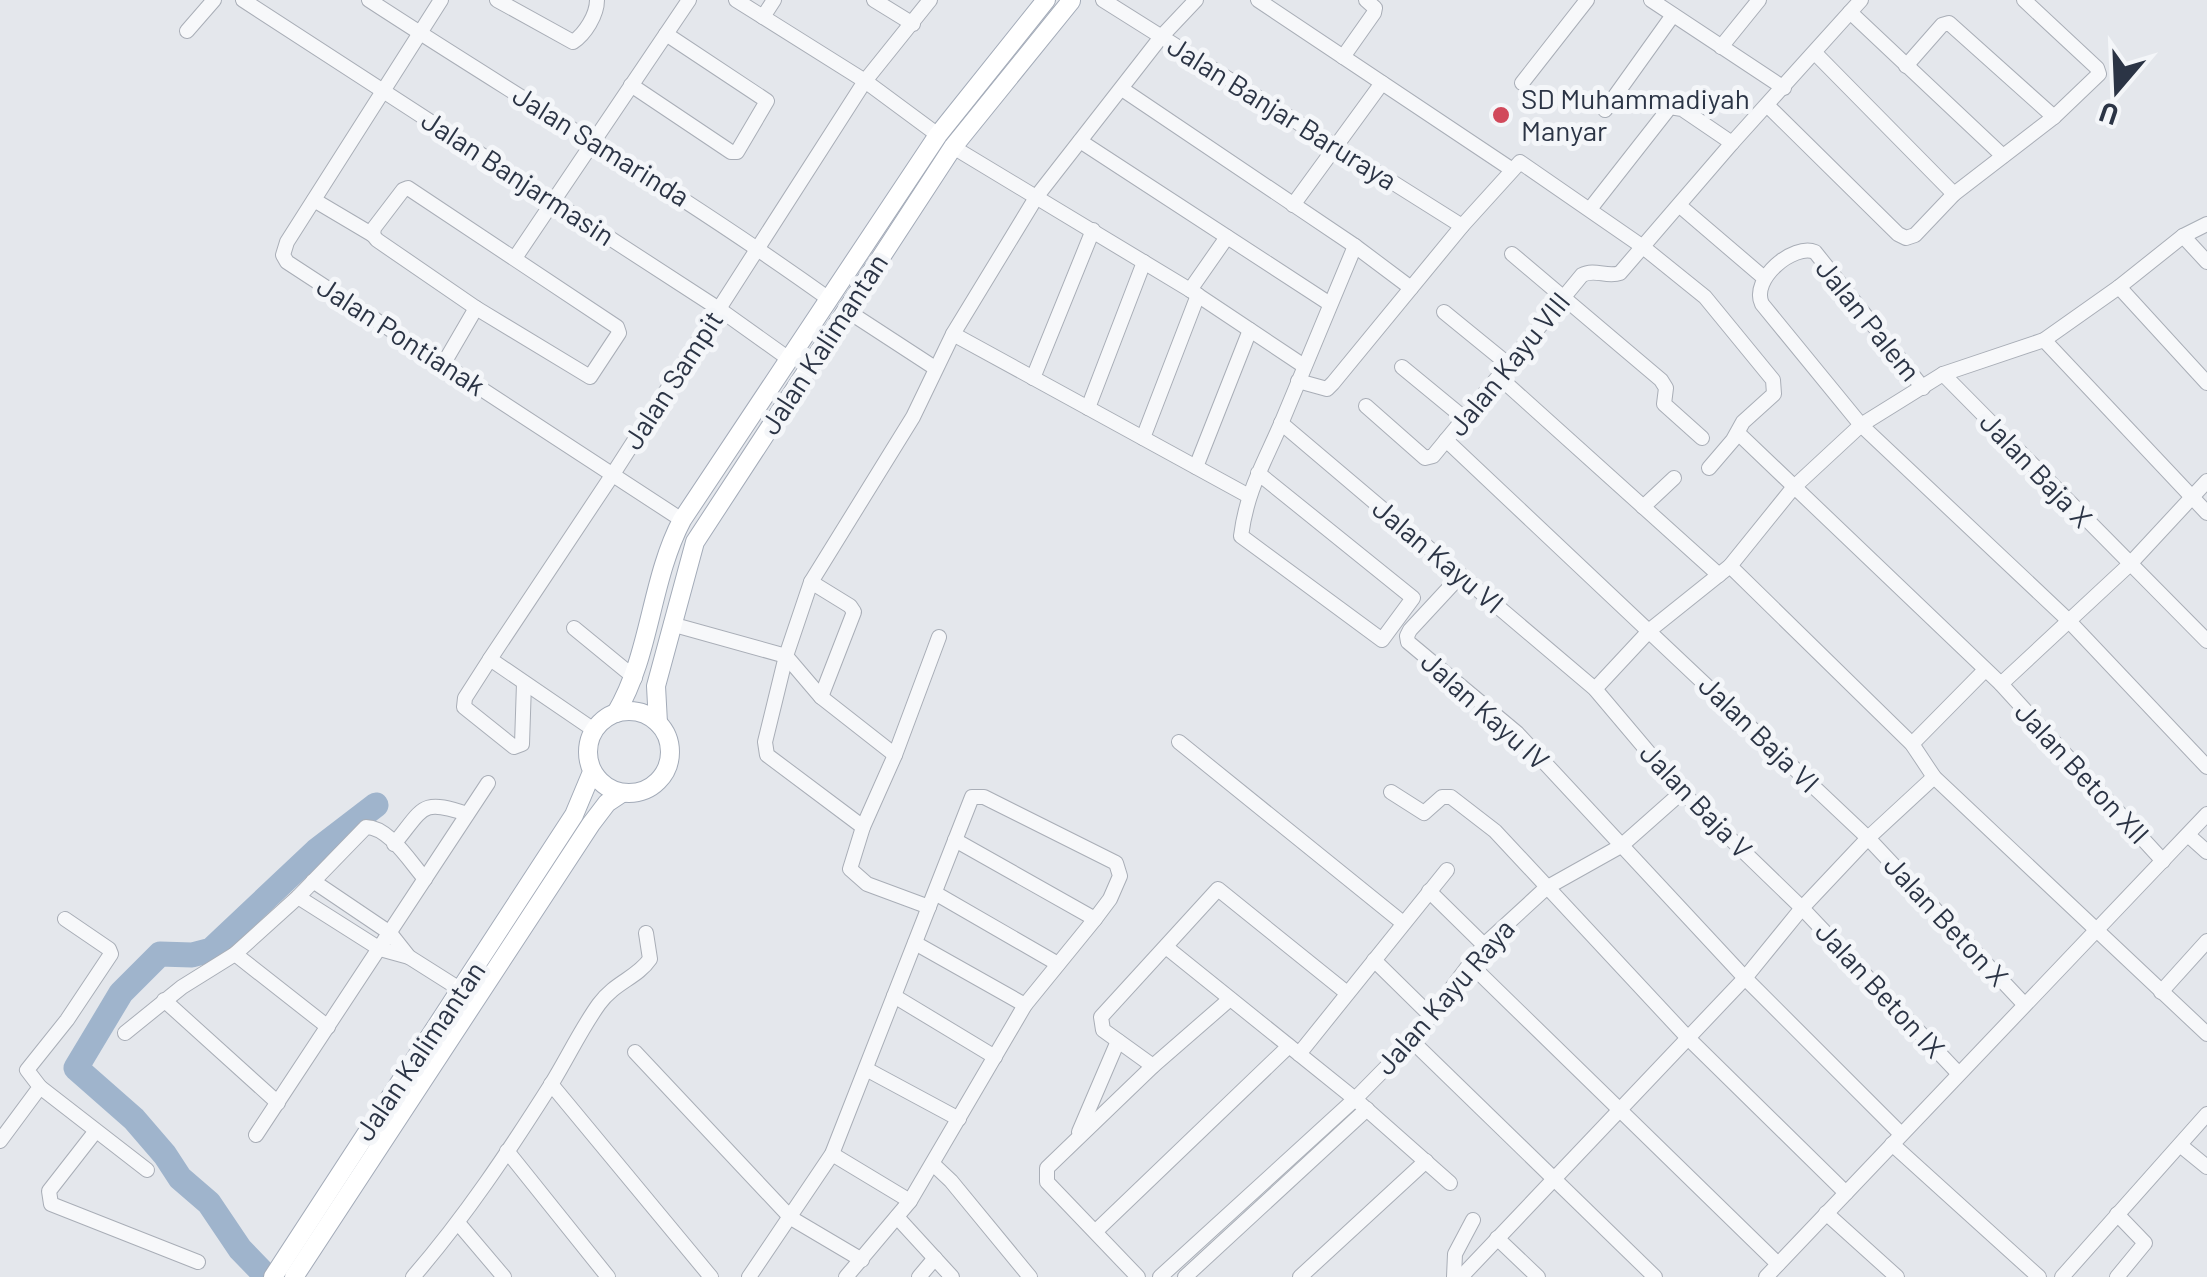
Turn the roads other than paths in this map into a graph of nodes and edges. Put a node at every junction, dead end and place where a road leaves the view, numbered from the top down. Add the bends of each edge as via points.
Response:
1 (214, 0) edge
2 (243, 0) edge
3 (368, 0) edge
4 (441, 0) edge
5 (498, 0) edge
6 (597, 0) edge
7 (689, 0) edge
8 (736, 0) edge
9 (774, 0) edge
10 (874, 0) edge
11 (930, 0) edge
12 (1046, 0) edge
13 (1084, 0) edge
14 (1102, 0) edge
15 (1196, 0) edge
16 (1258, 0) edge
17 (1366, 0) edge
18 (1587, 0) edge
19 (1650, 0) edge
20 (1759, 0) edge
21 (1861, 0) edge
22 (2024, 0) edge
23 (1069, 1) edge
24 (1850, 12) junction
25 (1672, 15) junction
26 (763, 17) junction
27 (912, 24) junction
28 (187, 31) dead end
29 (420, 33) junction
30 (666, 34) junction
31 (1161, 36) junction
32 (1720, 47) junction
33 (1815, 52) junction
34 (1342, 56) junction
35 (1906, 66) junction
36 (866, 81) junction
37 (1382, 83) junction
38 (1522, 83) dead end
39 (631, 85) junction
40 (1784, 88) junction
41 (1122, 89) junction
42 (384, 92) junction
43 (1768, 106) junction
44 (1605, 110) dead end
45 (2054, 117) junction
46 (938, 135) junction
47 (594, 139) junction
48 (1080, 142) junction
49 (1732, 143) junction
50 (1336, 146) junction
51 (953, 147) junction
52 (2003, 156) junction
53 (1510, 169) junction
54 (1954, 194) junction
55 (1037, 196) junction
56 (314, 200) junction
57 (554, 200) junction
58 (1293, 205) junction
59 (1680, 206) junction
60 (1590, 210) junction
61 (2207, 224) edge
62 (1462, 226) junction
63 (1093, 230) junction
64 (373, 234) junction
65 (2183, 236) junction
66 (1227, 237) junction
67 (1355, 246) junction
68 (758, 248) junction
69 (1643, 248) junction
70 (1512, 254) dead end
71 (516, 258) junction
72 (855, 260) junction
73 (1144, 262) junction
74 (2207, 262) edge
75 (872, 270) junction
76 (1763, 277) junction
77 (2119, 287) junction
78 (1410, 288) junction
79 (1194, 293) junction
80 (1564, 295) junction
81 (829, 299) junction
82 (1330, 304) junction
83 (476, 308) junction
84 (719, 309) junction
85 (846, 310) junction
86 (1444, 312) dead end
87 (1250, 330) junction
88 (953, 334) junction
89 (2044, 340) junction
90 (789, 360) junction
91 (444, 363) junction
92 (1304, 366) junction
93 (1402, 366) dead end
94 (935, 368) junction
95 (1504, 371) junction
96 (1943, 374) junction
97 (1033, 378) junction
98 (1298, 381) junction
99 (2207, 383) edge
100 (1923, 388) junction
101 (1366, 406) dead end
102 (1088, 408) junction
103 (1464, 418) junction
104 (1282, 423) junction
105 (1861, 426) junction
106 (1738, 433) junction
107 (1142, 438) junction
108 (1702, 438) dead end
109 (1446, 440) junction
110 (730, 450) junction
111 (747, 460) junction
112 (1196, 467) junction
113 (1710, 468) dead end
114 (1258, 473) junction
115 (613, 474) junction
116 (1674, 478) dead end
117 (2207, 481) edge
118 (1792, 488) junction
119 (1247, 495) junction
120 (2191, 498) junction
121 (1643, 507) junction
122 (2207, 513) edge
123 (682, 520) junction
124 (2129, 565) junction
125 (1725, 570) junction
126 (1461, 575) junction
127 (811, 582) junction
128 (2068, 620) junction
129 (671, 624) junction
130 (574, 628) dead end
131 (1650, 630) junction
132 (939, 636) dead end
133 (2207, 641) edge
134 (786, 656) junction
135 (490, 659) junction
136 (1985, 670) junction
137 (635, 678) junction
138 (524, 683) junction
139 (2001, 684) junction
140 (1595, 689) junction
141 (822, 697) junction
142 (616, 713) junction
143 (658, 723) junction
144 (594, 730) junction
145 (1179, 742) dead end
146 (1912, 744) junction
147 (895, 755) junction
148 (2207, 767) edge
149 (592, 772) junction
150 (1934, 777) junction
151 (488, 783) dead end
152 (1392, 792) dead end
153 (1682, 792) junction
154 (622, 793) junction
155 (467, 814) junction
156 (2207, 814) edge
157 (863, 826) junction
158 (2188, 835) junction
159 (1868, 838) junction
160 (956, 840) junction
161 (394, 844) junction
162 (1621, 846) junction
163 (2207, 852) edge
164 (2163, 861) junction
165 (1447, 870) dead end
166 (426, 879) junction
167 (312, 881) junction
168 (1546, 888) junction
169 (1429, 890) junction
170 (298, 897) junction
171 (932, 900) junction
172 (1802, 908) junction
173 (65, 919) dead end
174 (1095, 919) junction
175 (1403, 923) junction
176 (2094, 930) junction
177 (646, 932) dead end
178 (390, 934) junction
179 (2207, 941) edge
180 (915, 942) junction
181 (1484, 945) junction
182 (1166, 948) junction
183 (380, 949) junction
184 (235, 954) junction
185 (410, 957) junction
186 (1374, 960) junction
187 (1058, 964) junction
188 (1470, 964) junction
189 (1744, 978) junction
190 (2162, 992) junction
191 (1347, 993) junction
192 (469, 995) junction
193 (894, 996) junction
194 (1230, 999) junction
195 (164, 1000) junction
196 (2024, 1004) junction
197 (1024, 1005) junction
198 (1431, 1016) junction
199 (328, 1027) junction
200 (124, 1033) dead end
201 (2207, 1034) edge
202 (1688, 1038) junction
203 (1118, 1041) junction
204 (1412, 1041) junction
205 (1294, 1050) junction
206 (635, 1052) dead end
207 (995, 1057) junction
208 (1153, 1066) junction
209 (866, 1069) junction
210 (1958, 1073) junction
211 (551, 1084) junction
212 (40, 1087) junction
213 (278, 1103) junction
214 (1361, 1104) junction
215 (1621, 1108) junction
216 (2207, 1114) edge
217 (959, 1119) junction
218 (95, 1132) junction
219 (2, 1135) edge
220 (256, 1135) dead end
221 (1896, 1139) junction
222 (1075, 1141) junction
223 (2180, 1144) junction
224 (507, 1150) junction
225 (832, 1154) junction
226 (1426, 1161) junction
227 (933, 1164) junction
228 (2207, 1167) edge
229 (147, 1170) dead end
230 (1554, 1178) junction
231 (1450, 1182) dead end
232 (1846, 1193) junction
233 (910, 1200) junction
234 (1826, 1213) junction
235 (2117, 1214) junction
236 (898, 1217) junction
237 (791, 1218) junction
238 (1472, 1220) dead end
239 (459, 1224) junction
240 (1096, 1231) junction
241 (1498, 1238) junction
242 (935, 1258) junction
243 (862, 1260) junction
244 (198, 1262) dead end
245 (1778, 1264) junction
246 (282, 1274) edge
247 (413, 1277) edge
248 (504, 1277) edge
249 (608, 1277) edge
250 (711, 1277) edge
251 (749, 1277) edge
252 (846, 1277) edge
253 (919, 1277) edge
254 (952, 1277) edge
255 (1030, 1277) edge
256 (1138, 1277) edge
257 (1160, 1277) edge
258 (1185, 1277) edge
259 (1300, 1277) edge
260 (1457, 1277) edge
261 (1538, 1277) edge
262 (1655, 1277) edge
263 (1766, 1277) edge
264 (1897, 1277) edge
265 (2039, 1277) edge
266 (2062, 1277) edge
267 (2117, 1277) edge

1 - 28 street
2 - 42 street, Jalan Banjarmasin
3 - 29 street, Jalan Samarinda
4 - 29 street, Jalan Pontianak
5 - 6 street via 573,42
7 - 30 street
8 - 26 street
9 - 26 street
10 - 27 street
11 - 27 street, Jalan Sampit
12 - 46 main road, Jalan Kalimantan
13 - 23 main road
14 - 31 street, Jalan Banjar Baruraya
15 - 31 street
16 - 34 street
17 - 34 street via 1374,13
18 - 38 street
19 - 25 street
20 - 32 street
21 - 24 street, Jalan Kayu VIII
22 - 45 street via 2098,71
23 - 51 main road, Jalan Kalimantan
24 - 33 street, Jalan Kayu VIII
24 - 35 street
25 - 32 street
25 - 44 street
26 - 36 street
27 - 36 street, Jalan Sampit
29 - 42 street, Jalan Pontianak
29 - 47 street, Jalan Samarinda
30 - 39 street
30 - 39 street via 767,101 737,152
31 - 41 street
31 - 50 street, Jalan Banjar Baruraya
32 - 40 street
33 - 40 street, Jalan Kayu VIII
33 - 54 street
34 - 37 street
35 - 45 street via 1949,23
35 - 52 street
36 - 46 street
36 - 68 street, Jalan Sampit
37 - 50 street
37 - 53 street
39 - 47 street
40 - 43 street, Jalan Kayu VIII
41 - 48 street
41 - 58 street
42 - 56 street, Jalan Pontianak
42 - 57 street, Jalan Banjarmasin
43 - 49 street, Jalan Kayu VIII
43 - 54 street via 1906,238
45 - 52 street
46 - 72 main road, Jalan Kalimantan
47 - 57 street
47 - 68 street, Jalan Samarinda
48 - 55 street
48 - 66 street
49 - 59 street, Jalan Kayu VIII
49 - 60 street via 1682,109 1666,108
50 - 58 street
50 - 62 street, Jalan Banjar Baruraya
51 - 55 street
51 - 75 main road, Jalan Kalimantan
52 - 54 street
53 - 60 street via 1526,164
53 - 62 street
55 - 63 street
55 - 88 street
56 - 64 street
56 - 91 street, Jalan Pontianak via 288,242 287,262
57 - 71 street
57 - 84 street, Jalan Banjarmasin
58 - 67 street
59 - 69 street, Jalan Kayu VIII
59 - 76 street
60 - 69 street
61 - 65 street
62 - 78 street
63 - 73 street
63 - 97 street
64 - 71 street via 408,188
64 - 83 street
65 - 74 street
65 - 77 street
66 - 79 street
66 - 82 street
67 - 78 street
67 - 82 street
68 - 81 street, Jalan Samarinda
68 - 84 street, Jalan Sampit
69 - 80 street, Jalan Kayu VIII via 1620,274 1587,272
69 - 106 street via 1705,297 1773,380 1774,394
70 - 80 street
71 - 83 street via 618,327 594,373 586,377
72 - 75 main road
72 - 81 main road, Jalan Kalimantan
73 - 79 street
73 - 102 street
75 - 85 main road, Jalan Kalimantan
76 - 100 street, Jalan Palem via 1800,250 1814,252
76 - 105 street via 1762,304
77 - 89 street
77 - 99 street
78 - 98 street via 1327,389
79 - 87 street
79 - 107 street
80 - 95 street, Jalan Kayu VIII
80 - 108 street via 1665,384 1664,404
81 - 90 main road, Jalan Kalimantan
82 - 92 street
83 - 91 street
84 - 90 street, Jalan Banjarmasin
84 - 115 street, Jalan Sampit
85 - 94 street
85 - 111 main road, Jalan Kalimantan
86 - 95 street
87 - 92 street
87 - 112 street
88 - 94 street
88 - 97 street
89 - 96 street
89 - 120 street
90 - 110 main road, Jalan Kalimantan
91 - 115 street, Jalan Pontianak
92 - 98 street
93 - 103 street
94 - 127 street via 913,417
95 - 103 street, Jalan Kayu VIII
95 - 121 street
96 - 100 street
96 - 124 street, Jalan Baja X
97 - 102 street
98 - 104 street
100 - 105 street
101 - 109 street, Jalan Kayu VIII via 1428,458
102 - 107 street
103 - 109 street, Jalan Kayu VIII
104 - 114 street
104 - 126 street, Jalan Kayu VI
105 - 118 street
105 - 128 street
106 - 113 street
106 - 118 street, Jalan Beton XII
107 - 112 street
109 - 131 street, Jalan Baja VI
110 - 111 main road
110 - 123 main road, Jalan Kalimantan
111 - 129 main road, Jalan Kalimantan via 694,542
112 - 119 street
114 - 119 street
114 - 119 street via 1413,598 1386,637 1378,639 1242,538
115 - 123 street, Jalan Pontianak
115 - 135 street, Jalan Sampit
116 - 121 street
117 - 120 street
118 - 125 street
118 - 136 street, Jalan Beton XII
120 - 122 street
120 - 124 street
121 - 125 street
123 - 137 main road, Jalan Kalimantan
124 - 128 street
124 - 133 street, Jalan Baja X
125 - 131 street
125 - 146 street
126 - 140 street, Jalan Kayu VI
126 - 162 street, Jalan Kayu IV via 1407,640 1517,734
127 - 134 street
127 - 141 street via 854,612
128 - 139 street
128 - 148 street
129 - 134 street
129 - 143 main road, Jalan Kalimantan via 656,686
130 - 137 street
131 - 140 street
131 - 159 street, Jalan Baja VI
132 - 147 street
134 - 141 street
134 - 157 street via 767,754
135 - 138 street
135 - 138 street, Jalan Sampit via 464,707 514,747 522,744
136 - 139 street, Jalan Beton XII
136 - 146 street
137 - 142 main road, Jalan Kalimantan
138 - 144 street
139 - 164 street, Jalan Beton XII
140 - 153 street, Jalan Baja V
141 - 147 street
142 - 143 main road via 646,714
142 - 144 main road
143 - 154 main road via 670,746 666,771 648,789
144 - 149 main road via 588,743
145 - 175 street
146 - 150 street
147 - 157 street
149 - 154 main road
149 - 192 main road, Jalan Kalimantan via 582,803
150 - 159 street
150 - 176 street
151 - 155 street
152 - 168 street via 1424,813 1450,797 1496,831
153 - 162 street, Jalan Kayu Raya
153 - 172 street, Jalan Baja V
154 - 192 main road, Jalan Kalimantan via 590,824
155 - 161 street via 429,807
155 - 166 street
156 - 158 street
157 - 171 street via 850,869 867,884
158 - 163 street
158 - 164 street
159 - 172 street
159 - 196 street, Jalan Beton X
160 - 171 street
160 - 174 street
160 - 174 street via 977,795 1116,863 1120,876
161 - 166 street
161 - 167 street via 378,828 366,827
162 - 168 street, Jalan Kayu Raya
162 - 189 street
164 - 176 street
165 - 169 street
166 - 178 street
167 - 170 street
167 - 178 street
168 - 181 street, Jalan Kayu Raya
168 - 202 street
169 - 175 street
169 - 181 street
170 - 183 street
170 - 184 street
171 - 180 street
171 - 187 street
172 - 189 street
172 - 210 street, Jalan Beton IX
173 - 212 street via 111,954 27,1070
174 - 187 street
175 - 186 street
176 - 190 street
176 - 196 street
177 - 211 street via 650,959 604,997
178 - 183 street
178 - 185 street
179 - 190 street
180 - 193 street
180 - 197 street
181 - 188 street, Jalan Kayu Raya
182 - 191 street via 1212,892 1224,891
182 - 194 street
182 - 203 street via 1101,1017 1103,1030
183 - 185 street
183 - 199 street
184 - 195 street
184 - 199 street
185 - 192 street
186 - 191 street
186 - 198 street
187 - 197 street
188 - 198 street, Jalan Kayu Raya
188 - 215 street
189 - 202 street
189 - 221 street
190 - 201 street
191 - 205 street
192 - 246 main road, Jalan Kalimantan
193 - 207 street
193 - 209 street
194 - 205 street
194 - 208 street
195 - 200 street
195 - 213 street
196 - 210 street
197 - 207 street
198 - 204 street, Jalan Kayu Raya
199 - 213 street
202 - 215 street
202 - 232 street
203 - 208 street
203 - 222 street
204 - 214 street, Jalan Kayu Raya
204 - 230 street
205 - 214 street
205 - 240 street
206 - 237 street
207 - 217 street
208 - 222 street
209 - 217 street
209 - 225 street
210 - 221 street
211 - 224 street
211 - 250 street
212 - 218 street
212 - 219 street
213 - 220 street
214 - 226 street
214 - 257 street
214 - 258 street
215 - 230 street
215 - 245 street
216 - 223 street
217 - 227 street
218 - 229 street
218 - 244 street via 49,1190 52,1204
221 - 232 street
221 - 265 street
222 - 240 street via 1045,1176
223 - 228 street
223 - 235 street
224 - 239 street
224 - 249 street
225 - 233 street
225 - 237 street
226 - 231 street
226 - 259 street
227 - 233 street
227 - 255 street
230 - 241 street
230 - 262 street
232 - 234 street
233 - 236 street
234 - 245 street
234 - 264 street
235 - 266 street
235 - 267 street via 2145,1243
236 - 242 street
236 - 243 street
237 - 243 street
237 - 251 street
238 - 260 street via 1456,1254
239 - 247 street
239 - 248 street
240 - 256 street
241 - 260 street
241 - 261 street
242 - 253 street
242 - 254 street
243 - 252 street
245 - 263 street

